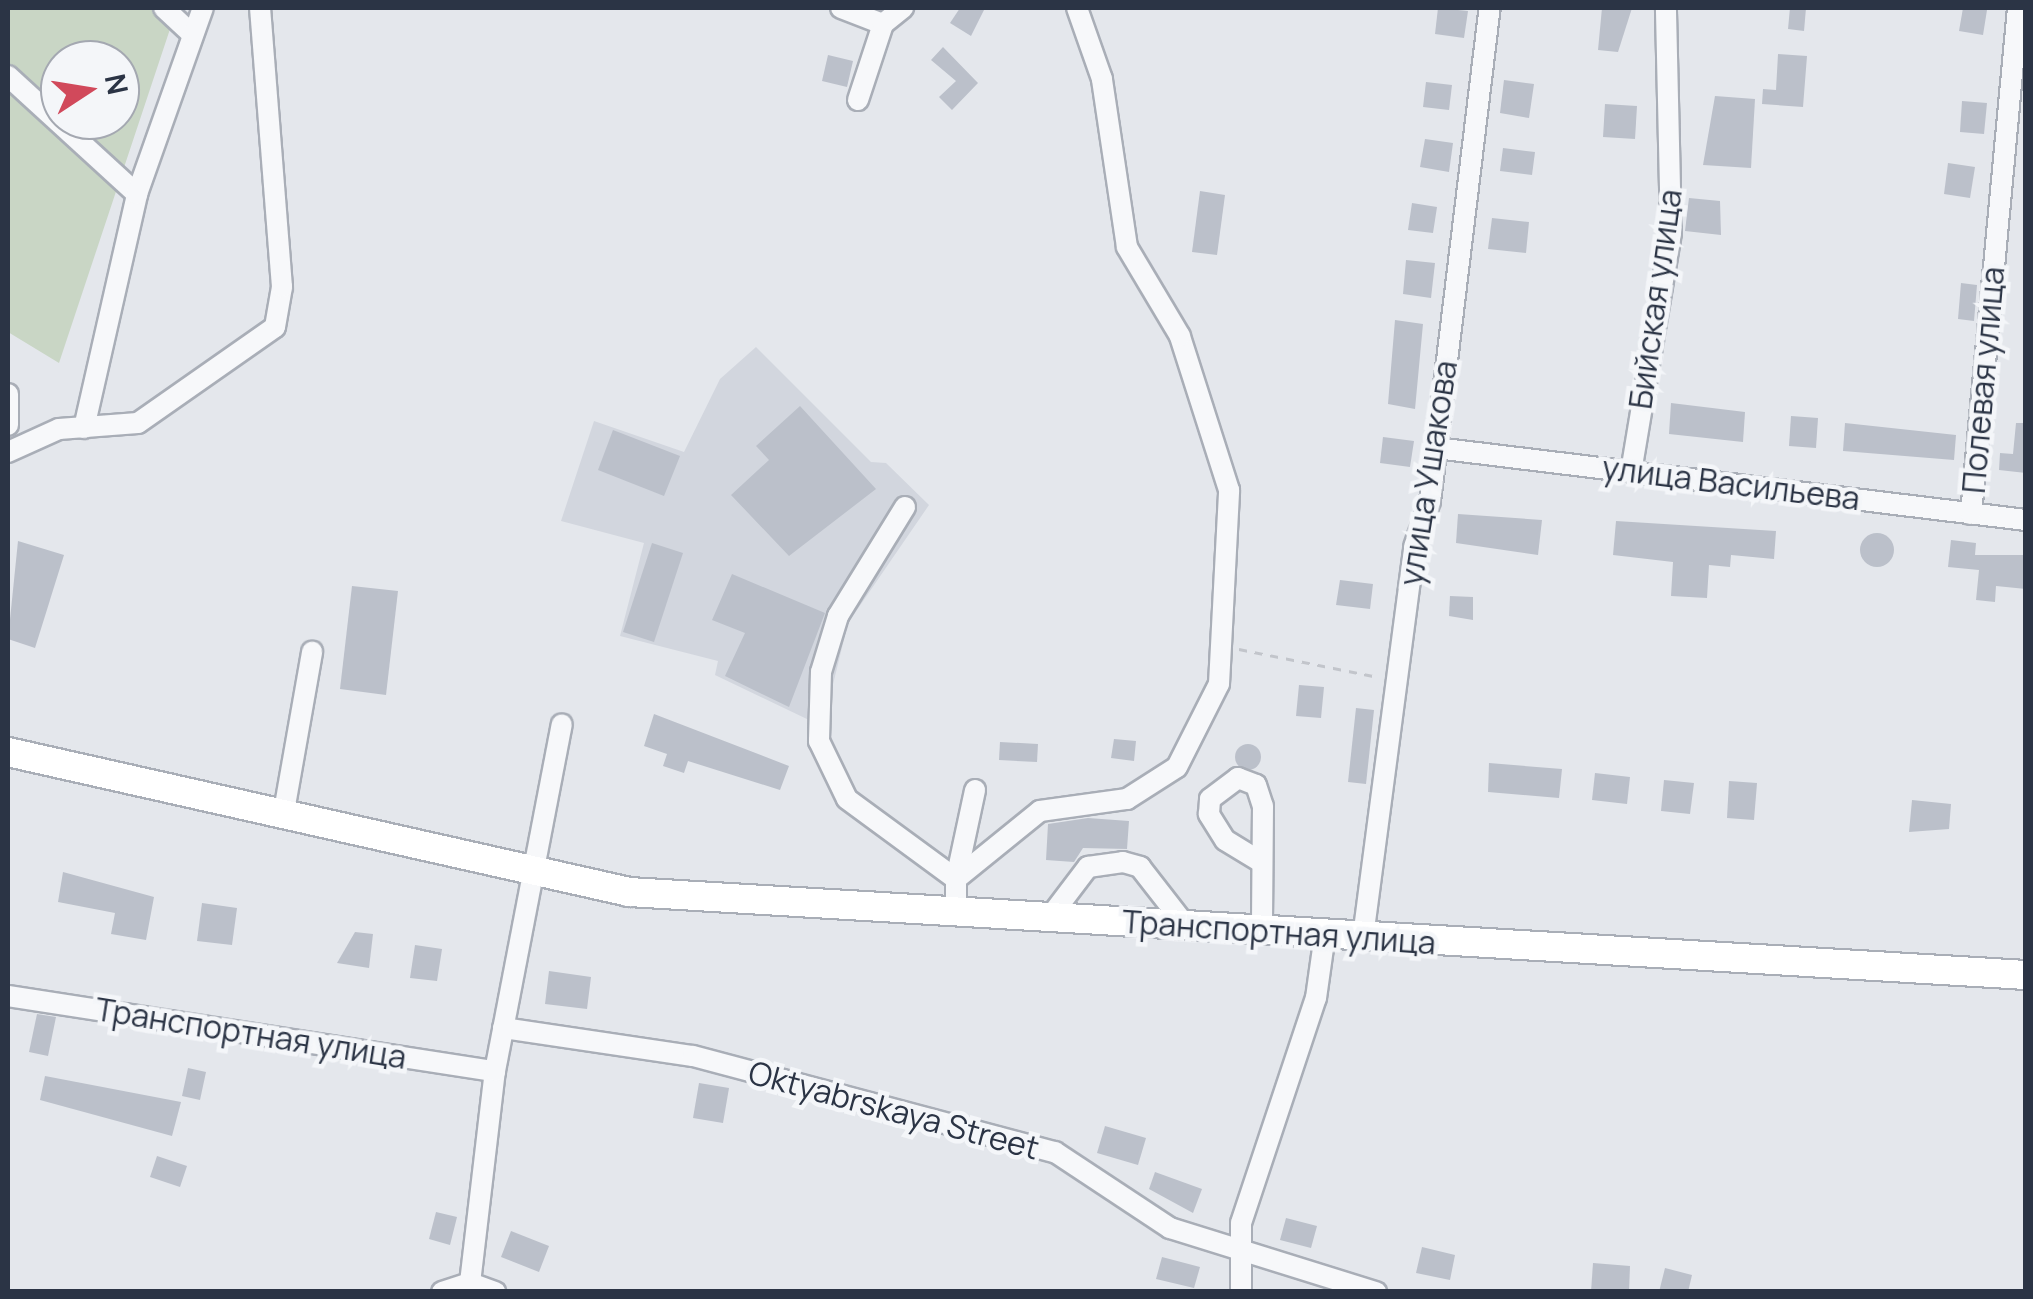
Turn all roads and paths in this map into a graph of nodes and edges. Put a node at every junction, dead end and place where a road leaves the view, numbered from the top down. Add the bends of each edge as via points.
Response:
1 (164, 8) edge
2 (204, 8) edge
3 (260, 8) edge
4 (842, 8) edge
5 (903, 8) edge
6 (1077, 8) edge
7 (1490, 8) edge
8 (1666, 8) edge
9 (2018, 8) edge
10 (883, 24) junction
11 (189, 30) junction
12 (8, 76) edge
13 (858, 100) dead end
14 (137, 194) junction
15 (84, 428) junction
16 (1436, 448) junction
17 (8, 452) edge
18 (1631, 472) junction
19 (905, 507) dead end
20 (1971, 514) junction
21 (2026, 520) edge
22 (1221, 638) junction
23 (312, 652) dead end
24 (1399, 681) junction
25 (562, 724) dead end
26 (8, 752) edge
27 (974, 790) dead end
28 (283, 817) junction
29 (1261, 862) dead end
30 (533, 876) junction
31 (956, 880) junction
32 (956, 912) junction
33 (1050, 918) junction
34 (1186, 926) junction
35 (1262, 931) junction
36 (1326, 934) junction
37 (1364, 937) junction
38 (2026, 975) edge
39 (8, 996) edge
40 (503, 1028) junction
41 (495, 1071) junction
42 (1242, 1256) junction
43 (470, 1282) junction
44 (442, 1292) edge
45 (495, 1292) edge
46 (1241, 1292) edge
47 (1376, 1292) edge

1 - 11 street
2 - 11 street
3 - 15 street via 282,286 275,327 138,423
4 - 10 street
5 - 10 street
6 - 22 street via 1102,79 1127,247 1180,336 1229,490
7 - 16 street, улица Ушакова
8 - 18 street, Бийская улица via 1671,232
9 - 20 street, Полевая улица
10 - 13 street
11 - 14 street
12 - 14 street
14 - 15 street
15 - 17 street via 35,436
16 - 18 street, улица Васильева
16 - 24 street, улица Ушакова
18 - 20 street, улица Васильева
19 - 31 street via 838,616 821,672 820,740 847,800
20 - 21 street, улица Васильева
22 - 24 path via 1246,652
22 - 31 street via 1219,684 1176,768 1127,799 1040,811
23 - 28 street
24 - 37 street, улица Ушакова
25 - 30 street
26 - 28 main road, Транспортная улица
27 - 31 street
28 - 30 main road, Транспортная улица
29 - 35 street
30 - 32 main road, Транспортная улица via 789,907
30 - 40 street
31 - 32 street
32 - 33 main road, Транспортная улица
33 - 34 main road, Транспортная улица
33 - 34 street via 1088,867 1123,862 1140,867
34 - 35 main road, Транспортная улица
35 - 36 main road, Транспортная улица
36 - 37 main road, Транспортная улица
36 - 42 street via 1316,998 1240,1223
37 - 38 main road, Транспортная улица
39 - 41 street, Транспортная улица
40 - 41 street
40 - 42 street, Oktyabrskaya Street via 692,1056 1055,1152 1170,1228
41 - 43 street
42 - 46 street
42 - 47 street, Oktyabrskaya Street
43 - 44 street
43 - 45 street

